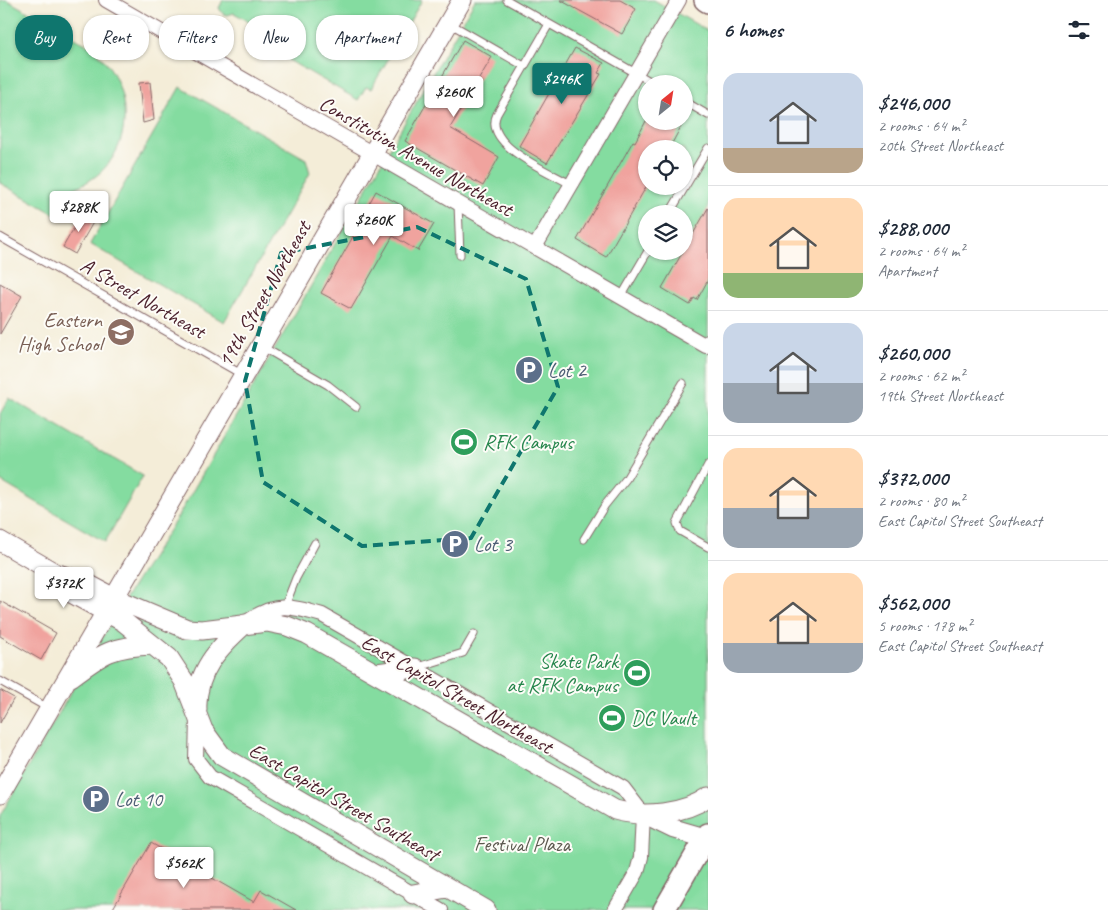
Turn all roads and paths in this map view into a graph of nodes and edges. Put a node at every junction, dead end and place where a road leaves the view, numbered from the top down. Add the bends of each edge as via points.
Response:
1 (106, 0) edge
2 (462, 0) edge
3 (507, 0) edge
4 (679, 0) edge
5 (705, 0) edge
6 (708, 2) edge
7 (448, 22) junction
8 (549, 24) junction
9 (524, 66) junction
10 (635, 73) junction
11 (639, 75) edge
12 (693, 106) edge
13 (708, 115) edge
14 (708, 148) edge
15 (371, 153) junction
16 (572, 185) junction
17 (458, 204) junction
18 (675, 205) edge
19 (0, 237) edge
20 (535, 247) junction
21 (460, 255) dead end
22 (643, 260) edge
23 (621, 297) junction
24 (707, 345) edge
25 (260, 346) junction
26 (243, 376) junction
27 (683, 383) dead end
28 (356, 407) dead end
29 (708, 464) edge
30 (584, 539) dead end
31 (0, 541) edge
32 (315, 543) dead end
33 (708, 547) edge
34 (110, 605) junction
35 (285, 606) junction
36 (246, 623) junction
37 (474, 634) dead end
38 (154, 645) junction
39 (415, 668) junction
40 (377, 674) junction
41 (0, 682) edge
42 (65, 682) junction
43 (49, 709) junction
44 (198, 716) junction
45 (0, 794) edge
46 (708, 797) edge
47 (643, 814) junction
48 (707, 837) edge
49 (447, 888) junction
50 (413, 894) junction
51 (617, 907) edge
52 (441, 910) edge
53 (486, 910) edge
54 (664, 910) edge

1 - 15 street, Constitution Avenue Northeast
2 - 7 main road, 19th Street Northeast
3 - 8 lane
4 - 10 street
5 - 6 main road
7 - 9 lane
7 - 15 main road, 19th Street Northeast
8 - 9 lane
8 - 10 lane
9 - 16 lane via 495,118 495,132 510,148
10 - 11 lane
10 - 16 street
12 - 13 lane
14 - 18 lane
15 - 17 street, Constitution Avenue Northeast
15 - 25 main road, 19th Street Northeast
16 - 20 street
17 - 20 street, Constitution Avenue Northeast
17 - 21 lane
19 - 26 lane, A Street Northeast
20 - 23 street, Constitution Avenue Northeast
22 - 23 lane
23 - 24 street, Constitution Avenue Northeast
25 - 26 main road, 19th Street Northeast
25 - 28 lane via 328,384
26 - 34 main road, 19th Street Northeast
27 - 30 lane via 626,479 604,505
29 - 33 lane via 677,523 680,532
31 - 34 main road, East Capitol Street Northeast via 55,573 86,583
32 - 35 lane
34 - 36 main road, East Capitol Street Northeast via 194,630
34 - 38 main road, East Capitol Street Southeast
34 - 42 main road, 19th Street Northeast
35 - 36 street, East Capitol Street Northeast via 270,609
35 - 39 street, East Capitol Street Northeast via 332,620
36 - 40 main road, East Capitol Street Northeast via 277,623 297,629
36 - 44 main road via 209,662 198,691
37 - 39 lane via 463,653
38 - 42 main road via 108,651
38 - 44 main road, East Capitol Street Southeast via 181,673
39 - 40 main road
39 - 47 street, East Capitol Street Northeast via 616,782
40 - 47 main road, East Capitol Street Northeast via 608,807
41 - 43 lane
42 - 43 main road, 19th Street Northeast
43 - 45 main road, 19th Street Northeast
44 - 49 main road, East Capitol Street Southeast via 208,740 230,762
44 - 50 street, East Capitol Street Southeast via 196,759 210,777
46 - 47 main road, East Capitol Street Northeast via 674,810
47 - 48 main road via 674,828
47 - 51 street via 639,868
48 - 54 main road
49 - 50 main road
49 - 53 main road, East Capitol Street Southeast
50 - 52 street, East Capitol Street Southeast

